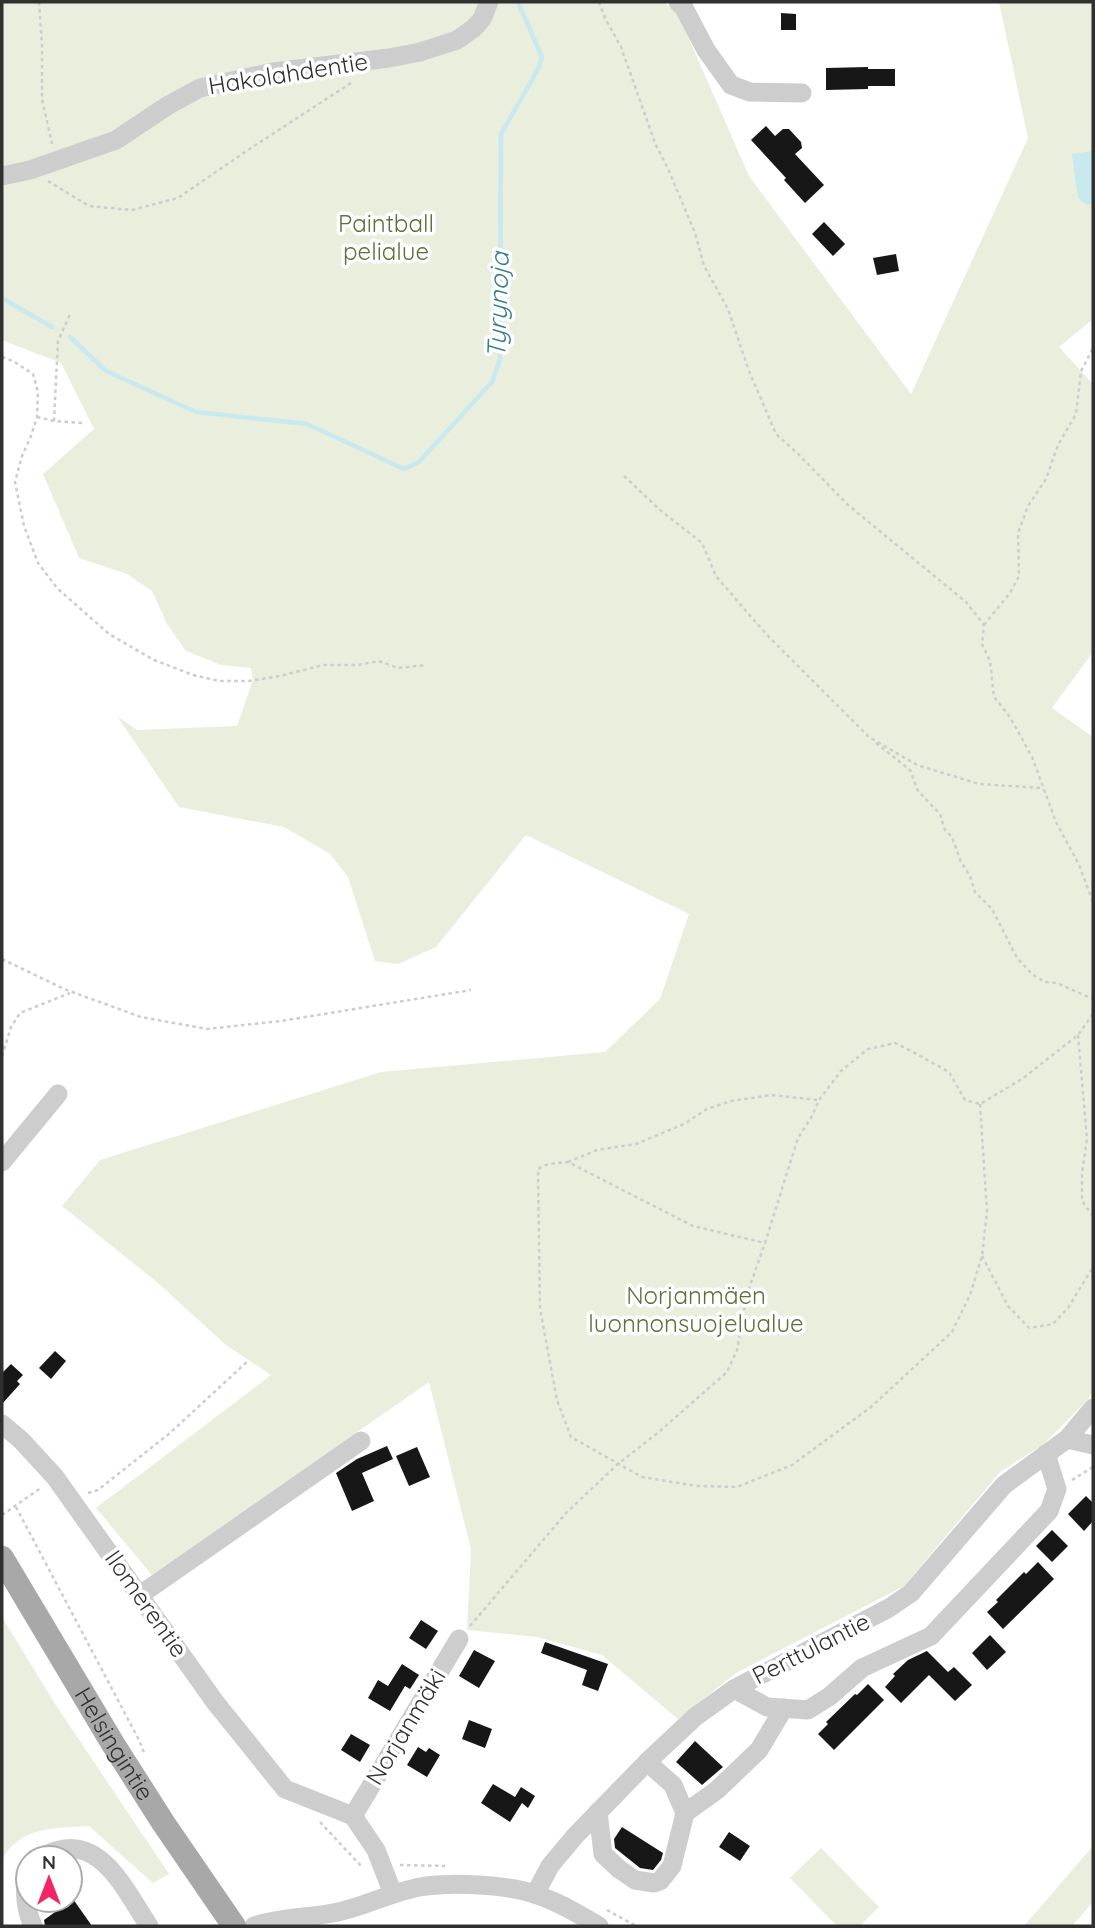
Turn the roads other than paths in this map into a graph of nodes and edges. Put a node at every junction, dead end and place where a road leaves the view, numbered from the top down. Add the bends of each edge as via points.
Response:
1 (489, 2) edge
2 (678, 2) edge
3 (802, 93) dead end
4 (2, 176) edge
5 (58, 1094) dead end
6 (2, 1162) edge
7 (1093, 1408) edge
8 (2, 1424) edge
9 (1067, 1439) junction
10 (361, 1441) dead end
11 (1093, 1445) edge
12 (1046, 1454) junction
13 (2, 1558) edge
14 (140, 1595) junction
15 (460, 1639) road end
16 (734, 1689) junction
17 (784, 1709) junction
18 (647, 1762) junction
19 (598, 1812) junction
20 (685, 1813) junction
21 (353, 1816) junction
22 (84, 1850) edge
23 (393, 1894) junction
24 (535, 1894) junction
25 (339, 1912) junction
26 (149, 1926) edge
27 (234, 1926) edge
28 (254, 1926) edge
29 (314, 1926) edge
30 (599, 1926) edge

1 - 4 street, Hakolahdentie via 482,19 457,40 389,58 273,72 200,88 116,140
2 - 3 street via 731,85 750,92
5 - 6 street
7 - 9 street, Perttulantie
8 - 14 street, Ilomerentie via 55,1477
9 - 11 street
9 - 12 street, Perttulantie
10 - 14 street
12 - 16 street, Perttulantie via 1004,1485 911,1593
12 - 17 street via 1057,1489 1049,1511 932,1636 862,1668 808,1710
13 - 27 main road, Helsingintie via 113,1744
14 - 21 street, Ilomerentie via 215,1702 285,1789
15 - 21 street, Norjanmäki
16 - 17 street via 767,1707
16 - 18 street, Perttulantie via 695,1717
17 - 20 street via 759,1749 717,1790
18 - 19 street, Perttulantie
18 - 20 street via 673,1785
19 - 20 street via 603,1854 635,1880 654,1883 672,1866
19 - 24 street, Perttulantie via 558,1854
21 - 23 street via 376,1850
22 - 26 street via 108,1864
23 - 24 street via 421,1887 466,1885
23 - 25 street
24 - 30 street
25 - 28 street
25 - 29 street

